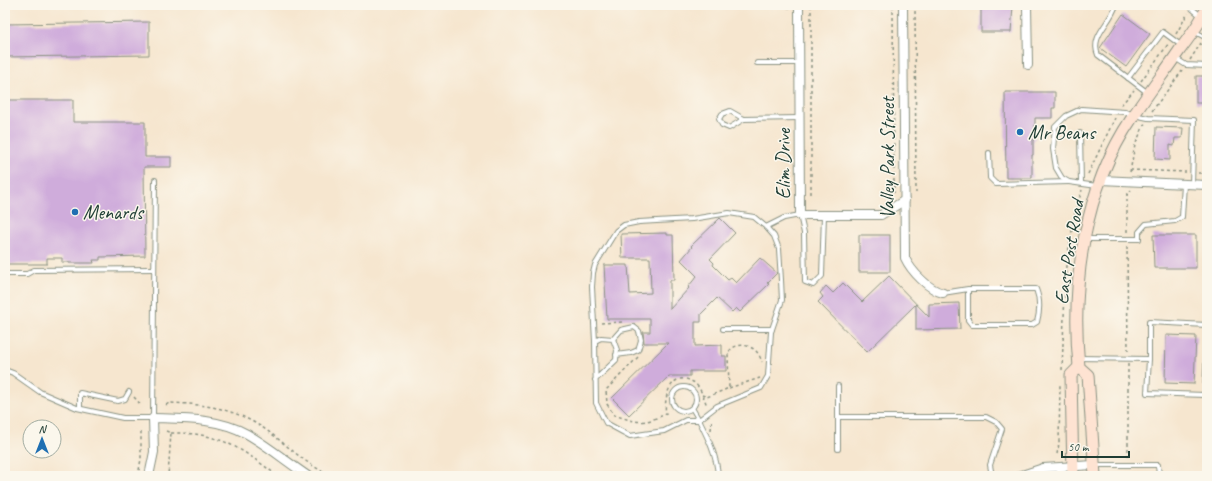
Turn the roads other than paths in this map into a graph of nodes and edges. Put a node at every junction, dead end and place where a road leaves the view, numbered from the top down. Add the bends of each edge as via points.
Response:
1 (787, 5) edge
2 (903, 5) edge
3 (1027, 5) edge
4 (1116, 5) edge
5 (1188, 5) edge
6 (799, 6) edge
7 (1204, 12) edge
8 (1193, 31) junction
9 (1207, 38) edge
10 (1182, 46) junction
11 (1174, 58) junction
12 (799, 63) junction
13 (758, 64) dead end
14 (1028, 65) dead end
15 (1207, 66) edge
16 (1128, 78) junction
17 (1149, 94) junction
18 (1134, 116) junction
19 (800, 118) junction
20 (744, 119) junction
21 (1080, 133) dead end
22 (989, 153) dead end
23 (155, 180) dead end
24 (1069, 182) junction
25 (1081, 184) junction
26 (1100, 184) junction
27 (1188, 184) junction
28 (1207, 185) edge
29 (905, 200) junction
30 (800, 215) junction
31 (824, 215) junction
32 (766, 227) junction
33 (1085, 239) junction
34 (154, 269) junction
35 (5, 274) edge
36 (968, 289) junction
37 (943, 293) joint
38 (1207, 325) edge
39 (723, 329) dead end
40 (772, 329) junction
41 (613, 339) junction
42 (1207, 340) edge
43 (595, 342) junction
44 (616, 355) junction
45 (1148, 359) junction
46 (1078, 362) junction
47 (5, 370) edge
48 (595, 380) junction
49 (838, 386) dead end
50 (129, 392) road end
51 (80, 408) junction
52 (692, 408) junction
53 (838, 417) junction
54 (153, 418) junction
55 (699, 420) junction
56 (838, 449) dead end
57 (1094, 465) junction
58 (1073, 471) edge
59 (149, 476) edge
60 (308, 476) edge
61 (718, 476) edge
62 (992, 476) edge
63 (1020, 476) edge
64 (1095, 476) edge
65 (1159, 476) edge

1 - 6 lane
2 - 29 street, Valley Park Street
3 - 14 street
4 - 16 lane via 1112,17 1097,38 1094,47 1098,55
5 - 7 lane
6 - 12 street, Elim Drive
7 - 8 street, East Post Road
8 - 9 lane
8 - 10 street, East Post Road
10 - 11 street, East Post Road
10 - 16 lane via 1163,32
11 - 15 lane via 1186,65
11 - 17 street, East Post Road
12 - 13 lane
12 - 19 street, Elim Drive
16 - 17 lane
17 - 18 street, East Post Road
18 - 24 lane via 1125,112 1080,109 1066,116 1055,127 1053,149 1056,168 1062,178
18 - 26 street, East Post Road via 1114,150
18 - 27 lane via 1194,120 1192,173
19 - 20 lane
19 - 30 street, Elim Drive
20 - 20 lane via 730,111 722,114 719,120 722,125 729,128
21 - 25 lane
22 - 24 lane via 990,178 996,184
23 - 34 lane
24 - 25 lane
25 - 26 lane
26 - 27 street
26 - 33 street, East Post Road
27 - 28 street
27 - 33 lane via 1182,218 1146,224 1139,232 1139,239
29 - 31 street, Elim Drive via 881,215
29 - 37 street, Valley Park Street via 905,258 934,291
30 - 31 street, Elim Drive
30 - 31 lane via 804,233 805,282 813,285 822,276
30 - 32 lane via 784,218
32 - 40 lane via 774,236 779,249 781,280 782,300
32 - 43 lane via 754,217 728,213 624,225 610,239 595,265 592,287
33 - 46 street, East Post Road via 1076,316
34 - 35 lane via 34,270 27,274
34 - 54 lane
36 - 36 lane via 1036,289 1039,313 1037,322 1032,325 972,325 968,320
36 - 37 lane
38 - 45 lane via 1150,322
39 - 40 lane
40 - 55 lane via 768,376 761,388 717,406
41 - 43 lane via 601,338
41 - 44 lane
41 - 44 lane via 626,328 634,327 639,331 641,340 638,350
42 - 45 lane via 1205,395 1147,393
43 - 48 lane
44 - 48 lane via 614,364
45 - 46 lane
46 - 57 street, East Post Road via 1088,375
46 - 58 street, East Post Road via 1071,376
47 - 51 lane via 40,392
48 - 55 lane via 596,403 606,423 630,436 664,431 686,420
49 - 53 lane
50 - 51 lane via 125,399 118,401 80,393
51 - 54 lane via 123,418
52 - 52 lane via 696,402 694,391 683,386 676,390 672,397 674,405 684,411
52 - 55 lane
53 - 56 lane
53 - 62 lane via 986,417 1002,429 990,465
54 - 59 street via 154,452
54 - 60 street via 193,419 224,425 246,434
55 - 61 lane via 712,447 718,466
57 - 58 street
57 - 64 street, East Post Road
57 - 65 lane via 1158,465
58 - 63 street via 1043,468

